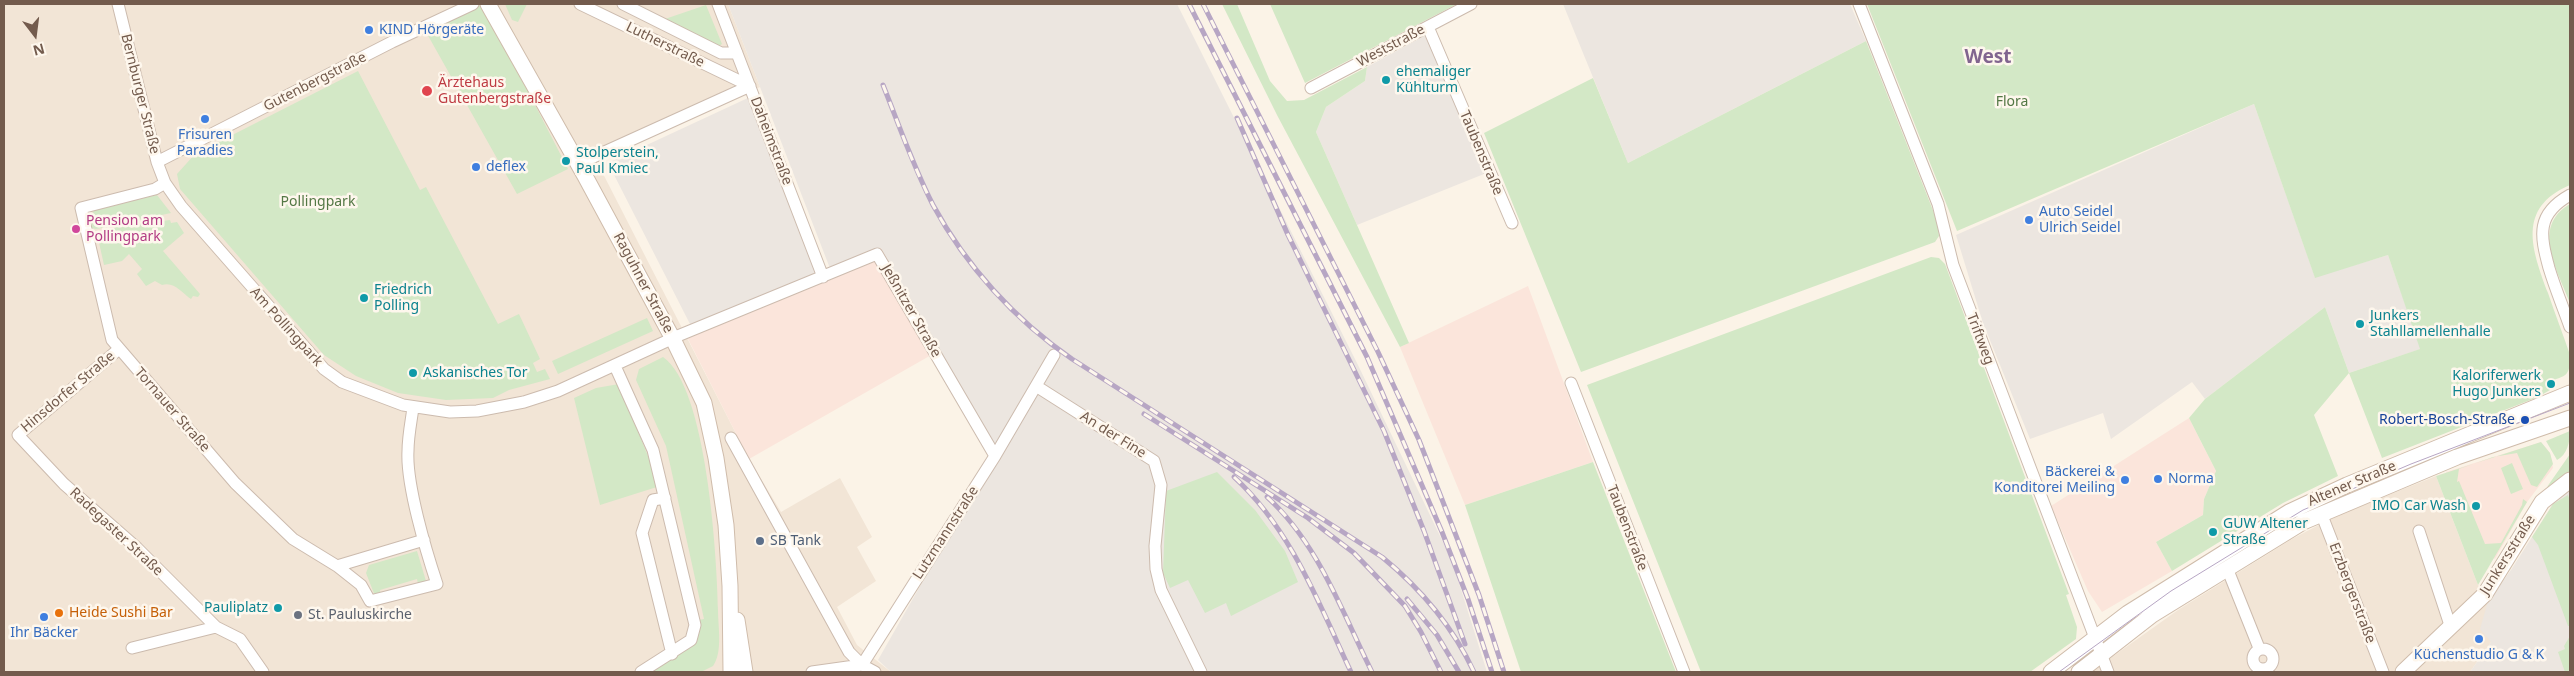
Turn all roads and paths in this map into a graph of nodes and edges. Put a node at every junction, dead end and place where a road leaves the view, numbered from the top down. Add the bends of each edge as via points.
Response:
1 (118, 4) edge
2 (473, 4) edge
3 (488, 4) edge
4 (580, 4) edge
5 (623, 4) edge
6 (718, 4) edge
7 (1471, 4) edge
8 (1859, 4) edge
9 (1428, 27) junction
10 (737, 52) junction
11 (750, 86) junction
12 (1311, 88) dead end
13 (157, 162) junction
14 (578, 164) junction
15 (165, 183) junction
16 (2570, 195) edge
17 (1512, 223) dead end
18 (823, 277) junction
19 (2570, 327) edge
20 (673, 339) junction
21 (119, 349) junction
22 (1054, 355) dead end
23 (615, 366) junction
24 (1571, 383) dead end
25 (1036, 386) junction
26 (2570, 393) edge
27 (413, 408) junction
28 (2570, 418) edge
29 (18, 435) joint
30 (731, 438) dead end
31 (995, 456) junction
32 (2570, 480) edge
33 (665, 498) junction
34 (2321, 513) junction
35 (2419, 531) dead end
36 (424, 540) junction
37 (337, 566) junction
38 (2227, 568) junction
39 (730, 586) junction
40 (216, 627) junction
41 (2452, 628) junction
42 (2094, 638) junction
43 (132, 648) dead end
44 (2259, 648) dead end
45 (672, 654) junction
46 (2100, 654) junction
47 (862, 665) junction
48 (263, 672) edge
49 (641, 672) edge
50 (731, 672) edge
51 (745, 672) edge
52 (812, 672) edge
53 (875, 672) edge
54 (1201, 672) edge
55 (1684, 672) edge
56 (2050, 672) edge
57 (2079, 672) edge
58 (2108, 672) edge
59 (2383, 672) edge
60 (2403, 672) edge

1 - 13 street, Bernburger Straße
2 - 13 street, Gutenbergstraße
3 - 14 main road, Raguhner Straße
4 - 11 street, Lutherstraße
5 - 10 street, Lutherstraße via 721,53
6 - 10 street, Daheimstraße
7 - 9 street, Weststraße
8 - 42 street, Triftweg via 1938,204 1953,265
9 - 12 street, Weststraße
9 - 17 street, Taubenstraße
10 - 11 street, Daheimstraße
11 - 14 street
11 - 18 street, Daheimstraße
13 - 15 street, Bernburger Straße
14 - 20 main road, Raguhner Straße
15 - 21 street, Tornauer Straße via 155,189 81,208 112,340
15 - 27 street, Am Pollingpark via 196,226 324,370 372,395
16 - 19 street via 2546,216 2541,237
18 - 20 street, Jeßnitzer Straße
18 - 31 street, Jeßnitzer Straße via 877,254
20 - 23 street, Am Pollingpark
20 - 39 main road, Raguhner Straße via 701,396 708,422 723,501
21 - 29 street, Hinsdorfer Straße
21 - 37 street, Tornauer Straße via 235,483 293,539
22 - 25 street, Lutzmannstraße
23 - 27 street, Am Pollingpark via 558,392 494,409 450,412
23 - 33 street via 653,450
24 - 55 street, Taubenstraße
25 - 31 street, Lutzmannstraße
25 - 54 street, An der Fine via 1154,462 1161,486 1156,569 1161,590
26 - 42 main road, Altener Straße via 2289,512 2168,586
27 - 36 street, Tornauer Straße via 408,452 412,488
28 - 34 main road, Altener Straße via 2463,455
29 - 40 street, Radegaster Straße via 64,484 137,548
30 - 47 street via 849,652
31 - 47 street, Lutzmannstraße
32 - 41 main road, Junkersstraße via 2542,502 2485,594
33 - 45 street via 695,625 691,640
33 - 45 street via 653,500 642,533
34 - 38 main road, Altener Straße
34 - 59 street, Erzbergerstraße
35 - 41 street
36 - 37 street
36 - 37 street, Tornauer Straße via 437,584 370,601 361,585
38 - 44 street
38 - 46 main road, Altener Straße via 2152,615
39 - 50 main road, Raguhner Straße
39 - 51 main road, Raguhner Straße
40 - 43 street
40 - 48 street, Radegaster Straße via 240,639
41 - 60 main road, Junkersstraße
42 - 46 street, Triftweg
42 - 56 main road, Altener Straße
45 - 49 street
46 - 57 main road, Altener Straße
46 - 58 street, Triftweg
47 - 52 street
47 - 53 street

